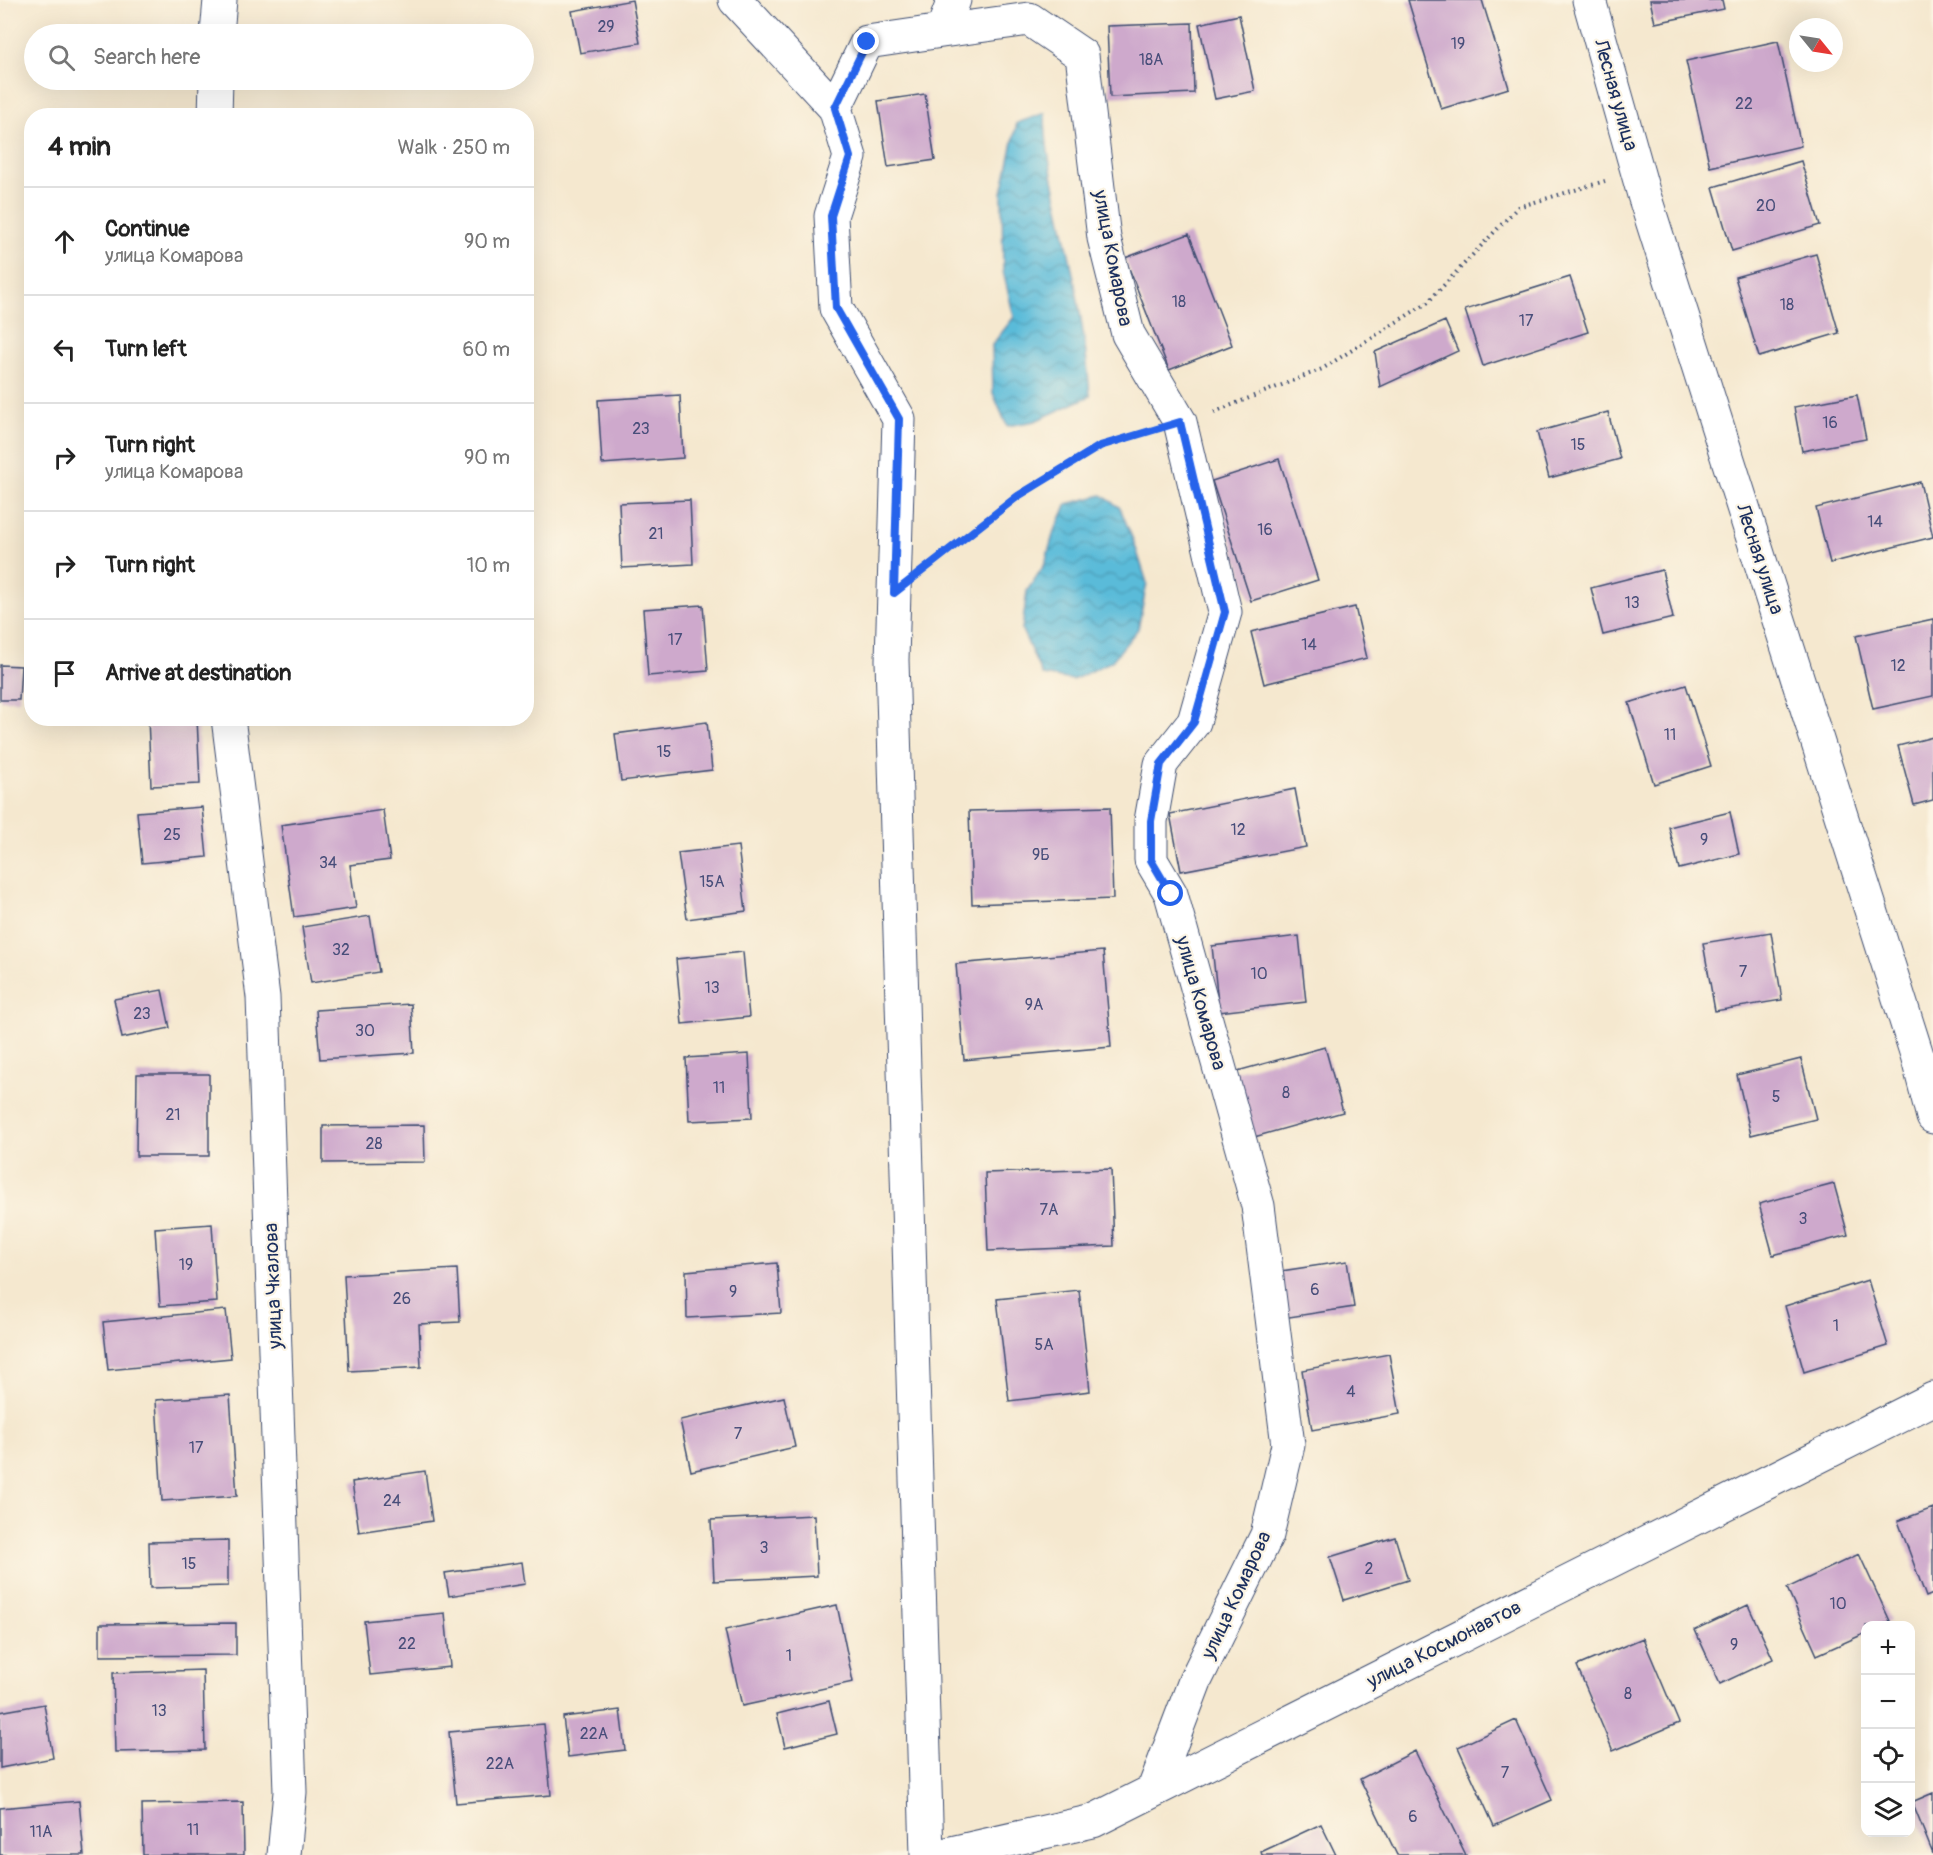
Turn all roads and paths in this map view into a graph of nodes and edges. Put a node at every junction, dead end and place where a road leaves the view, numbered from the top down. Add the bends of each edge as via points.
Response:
1 (220, 0) edge
2 (735, 0) edge
3 (954, 0) edge
4 (1588, 0) edge
5 (218, 24) edge
6 (942, 31) junction
7 (216, 90) edge
8 (215, 108) edge
9 (835, 108) junction
10 (1638, 172) junction
11 (1180, 422) junction
12 (894, 593) junction
13 (229, 726) edge
14 (1933, 1117) edge
15 (1933, 1399) edge
16 (1154, 1789) junction
17 (1007, 1847) edge
18 (284, 1855) edge
19 (927, 1855) edge
20 (942, 1855) edge

1 - 5 street
2 - 9 street
3 - 6 street
4 - 10 street, Лесная улица
6 - 9 street, улица Комарова via 867,42
6 - 11 street, улица Комарова via 1029,19 1082,55 1104,238 1128,334
7 - 8 street
9 - 12 street via 850,157 831,216 836,308 899,419
10 - 11 path via 1518,207 1427,303 1322,369
10 - 14 street, Лесная улица via 1917,1055
11 - 12 path via 1100,446 1018,496
11 - 16 street, улица Комарова via 1225,612 1194,722 1161,764 1151,821 1151,860 1171,894 1258,1206 1288,1445 1267,1536 1195,1682
12 - 19 street via 892,660
13 - 18 street, улица Чкалова via 263,997 290,1792
15 - 16 street, улица Космонавтов
16 - 17 street, улица Космонавтов via 1093,1821
17 - 20 street, улица Космонавтов

